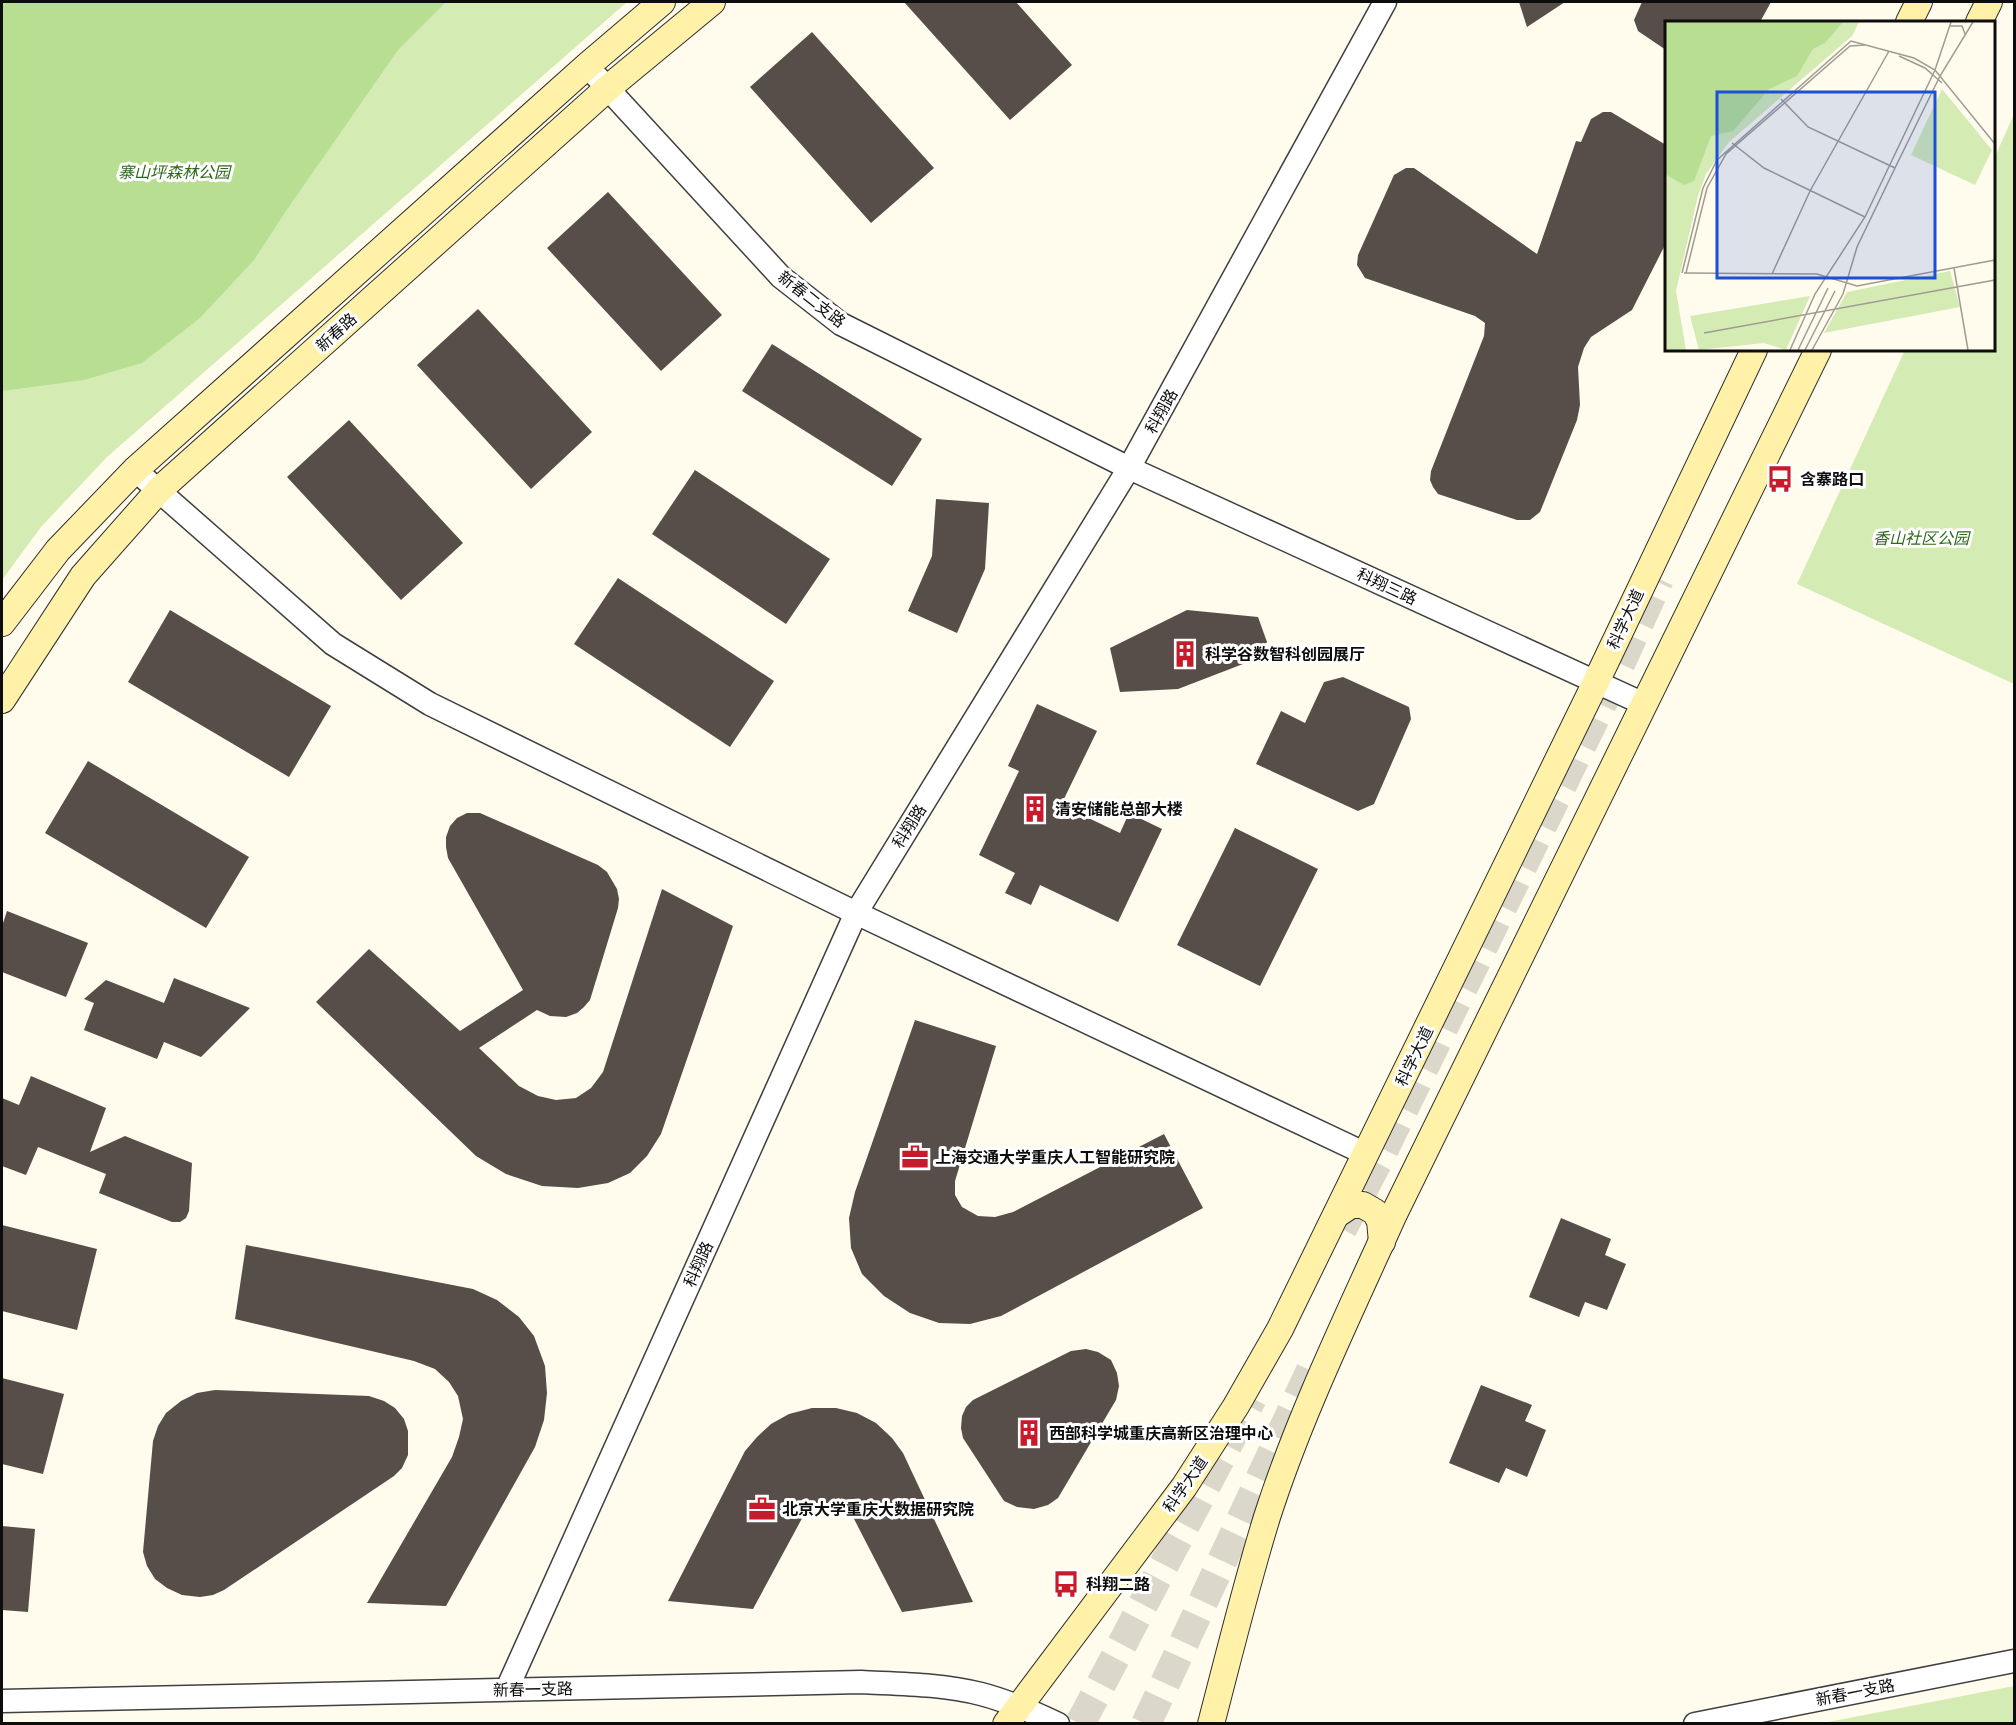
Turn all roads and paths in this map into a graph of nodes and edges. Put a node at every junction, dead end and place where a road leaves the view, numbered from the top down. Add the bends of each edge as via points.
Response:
1 (662, 2) edge
2 (712, 2) edge
3 (1385, 2) edge
4 (1919, 2) edge
5 (1989, 2) edge
6 (1910, 21) edge
7 (1980, 21) edge
8 (587, 66) junction
9 (608, 88) junction
10 (1754, 351) edge
11 (1818, 351) edge
12 (1130, 468) junction
13 (135, 470) junction
14 (159, 489) junction
15 (2, 623) edge
16 (1596, 682) junction
17 (2, 700) edge
18 (1644, 704) junction
19 (856, 913) junction
20 (1366, 1154) junction
21 (1336, 1215) junction
22 (1382, 1242) junction
23 (2014, 1661) edge
24 (507, 1689) junction
25 (2, 1701) edge
26 (1012, 1715) edge
27 (1058, 1724) edge
28 (1211, 1724) edge
29 (1695, 1724) edge

1 - 8 main road, 新春路
2 - 9 main road, 新春路
3 - 12 street, 科翔路
4 - 6 main road
5 - 7 main road
8 - 9 street, 新春二支路
8 - 13 main road, 新春路
9 - 12 street, 新春二支路 via 780,277 841,324
9 - 14 main road, 新春路
10 - 16 main road, 科学大道
11 - 18 main road
12 - 16 street, 科翔三路
12 - 19 street, 科翔路
13 - 14 street
13 - 15 main road, 新春路 via 58,550
14 - 17 main road, 新春路 via 83,576
14 - 19 street via 333,644 430,704
16 - 18 street, 科翔三路
16 - 20 main road, 科学大道
18 - 22 main road
19 - 20 street
19 - 24 street, 科翔路
20 - 21 main road, 科学大道
21 - 22 main road via 1351,1204 1375,1212
21 - 26 main road, 科学大道 via 1274,1338 1184,1487
22 - 28 main road via 1299,1430 1268,1516
23 - 29 street, 新春一支路
24 - 25 street, 新春一支路
24 - 26 street, 新春一支路 via 920,1684 979,1694
26 - 27 street, 新春一支路

